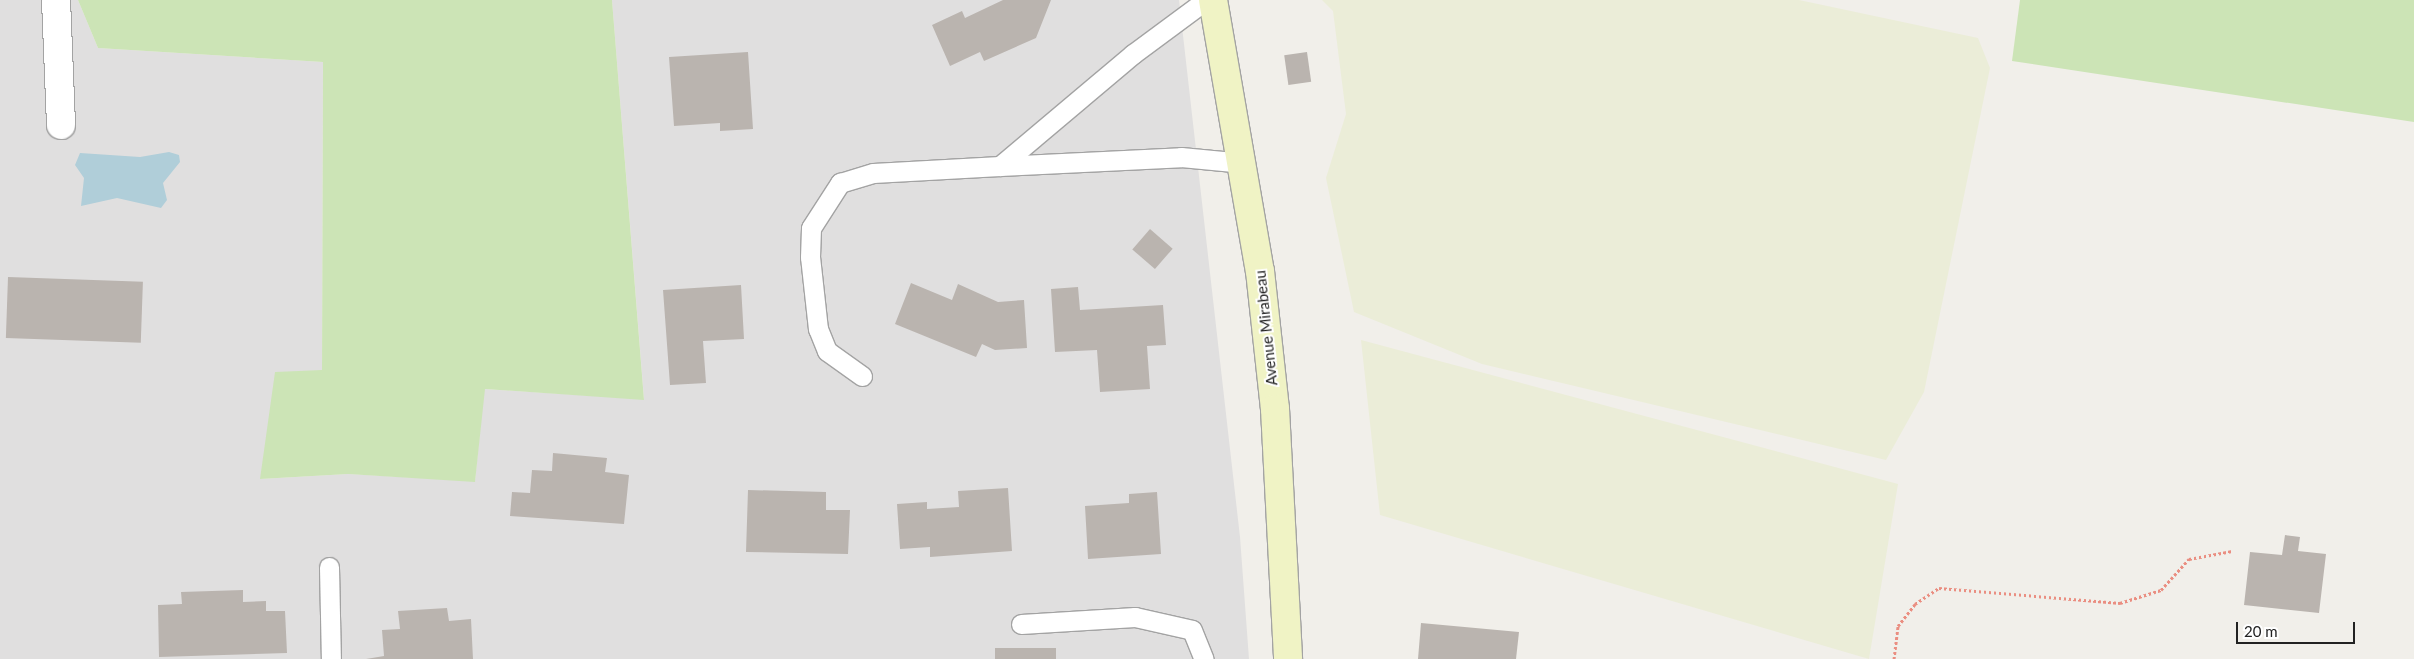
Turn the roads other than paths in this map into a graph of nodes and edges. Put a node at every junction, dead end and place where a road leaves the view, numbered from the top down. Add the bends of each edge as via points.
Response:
1 (56, 0) edge
2 (1206, 0) edge
3 (1214, 0) edge
4 (61, 125) dead end
5 (1244, 163) junction
6 (1000, 166) junction
7 (862, 376) dead end
8 (329, 567) dead end
9 (1021, 624) dead end
10 (331, 659) edge
11 (1204, 659) edge
12 (1288, 659) edge

1 - 4 street
2 - 6 lane via 1133,54
3 - 5 main road, Avenue Mirabeau
5 - 6 lane via 1182,157
5 - 12 main road, Avenue Mirabeau via 1275,409
6 - 7 lane via 873,173 840,183 824,201 811,228 818,329 827,351
8 - 10 lane
9 - 11 lane via 1134,617 1192,630

